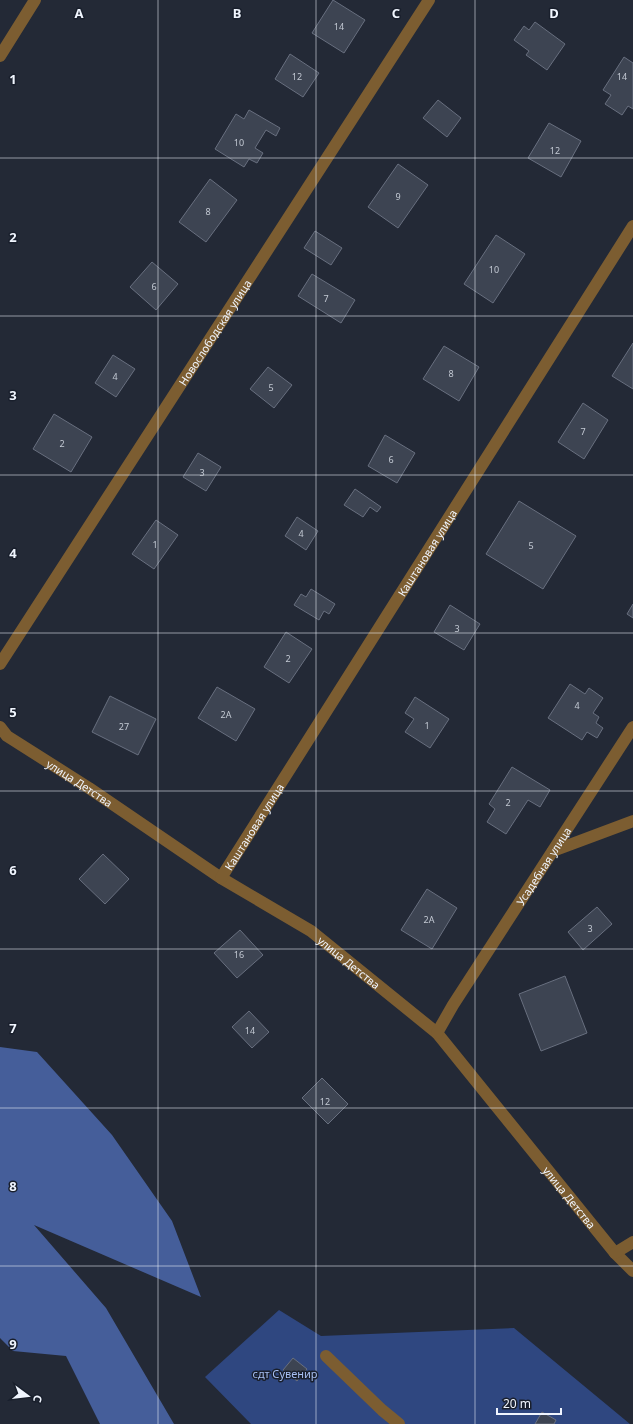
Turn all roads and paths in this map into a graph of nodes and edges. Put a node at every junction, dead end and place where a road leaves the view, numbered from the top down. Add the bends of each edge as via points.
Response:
1 (36, 0) edge
2 (429, 0) edge
3 (0, 56) edge
4 (633, 226) edge
5 (0, 664) edge
6 (0, 727) edge
7 (633, 727) edge
8 (633, 821) edge
9 (553, 851) junction
10 (221, 878) junction
11 (437, 1033) junction
12 (633, 1242) edge
13 (615, 1253) junction
14 (633, 1271) edge
15 (326, 1356) dead end
16 (399, 1424) edge

1 - 3 street
2 - 5 street, Новослободская улица
4 - 10 street, Каштановая улица
6 - 10 street, улица Детства via 7,736 89,788
7 - 9 street, Усадебная улица
8 - 9 street
9 - 11 street, Усадебная улица
10 - 11 street, улица Детства via 310,931
11 - 13 street, улица Детства
12 - 13 street
13 - 14 street, улица Детства
15 - 16 street

